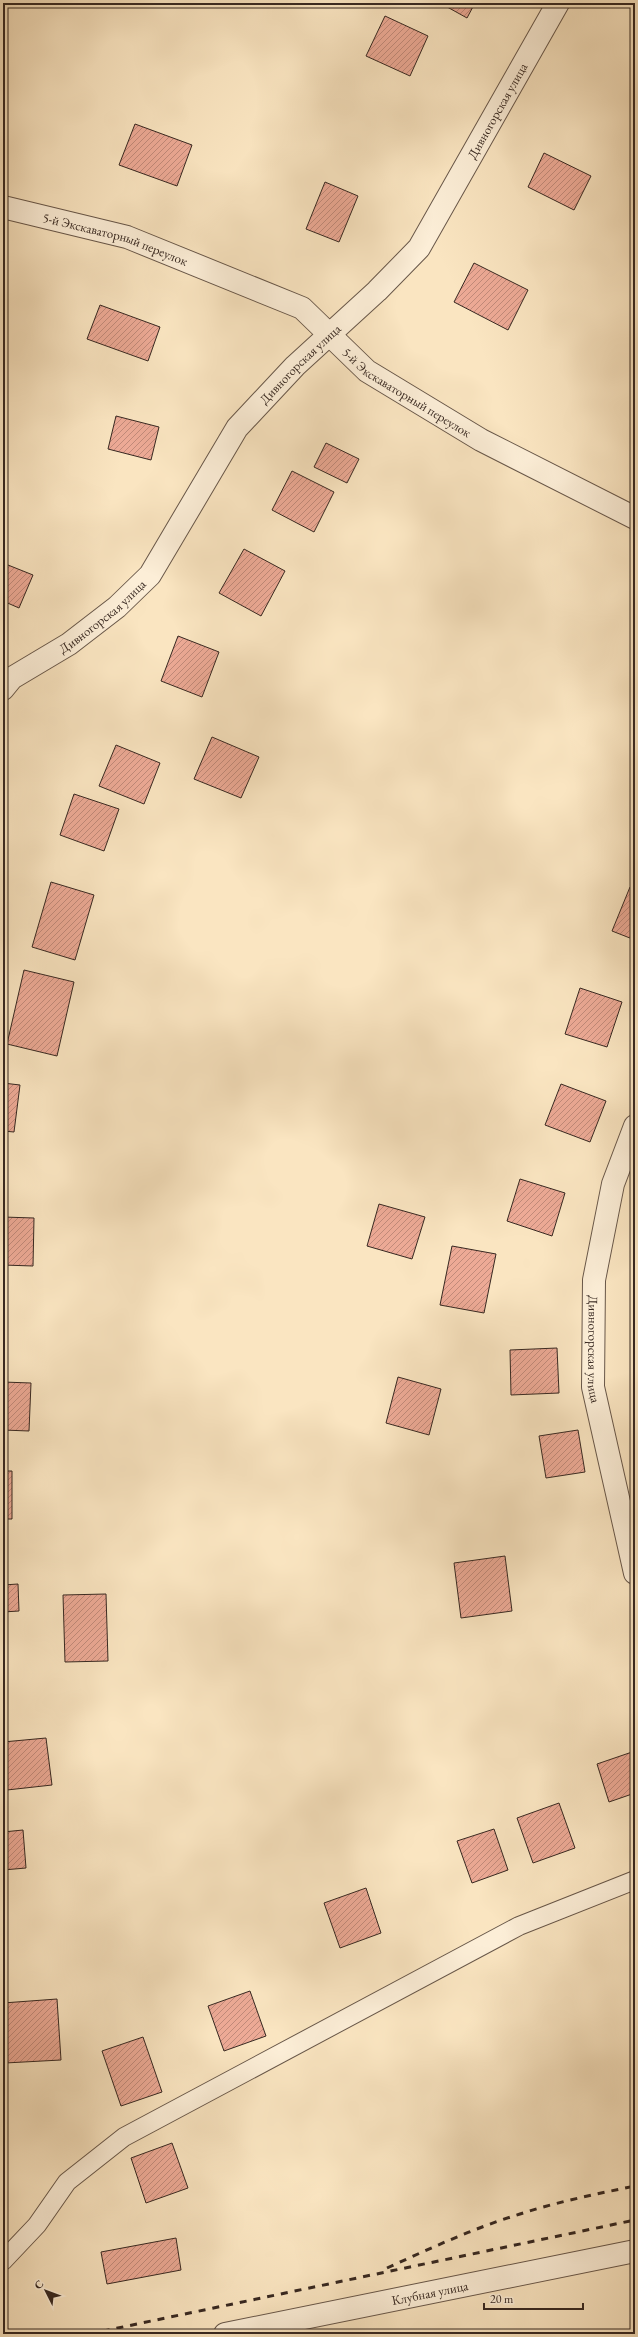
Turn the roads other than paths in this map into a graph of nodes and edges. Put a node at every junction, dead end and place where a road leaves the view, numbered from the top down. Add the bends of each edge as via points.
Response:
1 (558, 3) edge
2 (3, 207) edge
3 (330, 334) junction
4 (635, 518) edge
5 (3, 689) edge
6 (635, 1126) edge
7 (635, 1573) edge
8 (635, 1880) edge
9 (635, 2251) edge
10 (3, 2261) edge
11 (225, 2334) edge

1 - 3 street, Дивногорская улица via 418,248
2 - 3 street, 5-й Экскаваторный переулок via 127,237 302,308
3 - 4 street, 5-й Экскаваторный переулок via 367,371 481,440
3 - 5 street, Дивногорская улица via 295,366 237,428 150,575 117,607 69,644 12,678
6 - 7 street, Дивногорская улица via 613,1184 594,1280 593,1387
8 - 10 lane via 519,1926 124,2137 67,2182 37,2225
9 - 11 street, Клубная улица

